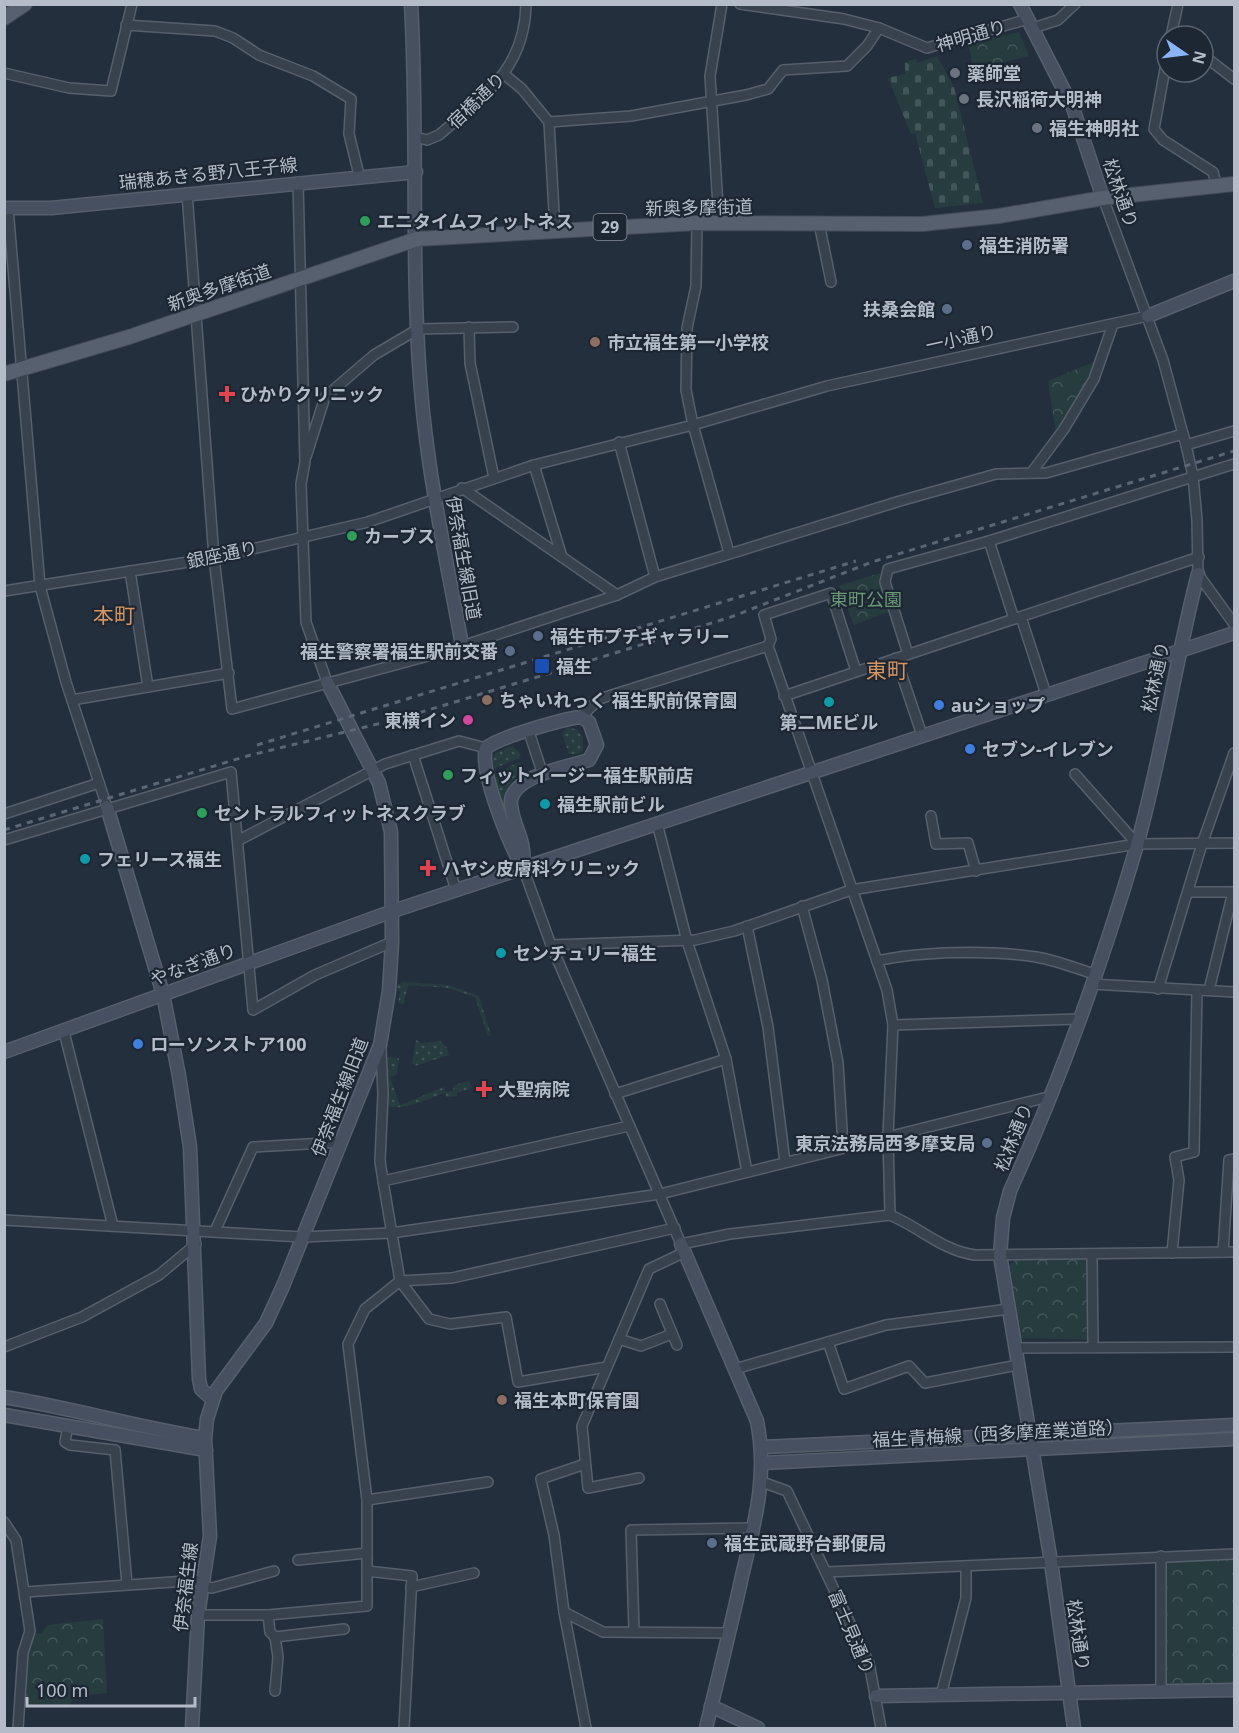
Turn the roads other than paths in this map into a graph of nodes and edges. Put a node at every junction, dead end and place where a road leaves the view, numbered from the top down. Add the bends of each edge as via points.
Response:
1 (25, 4) edge
2 (132, 4) edge
3 (411, 4) edge
4 (526, 4) edge
5 (722, 4) edge
6 (740, 4) edge
7 (1020, 4) edge
8 (1075, 4) edge
9 (1178, 4) edge
10 (4, 18) edge
11 (1030, 23) junction
12 (1174, 24) edge
13 (126, 25) junction
14 (879, 28) junction
15 (1215, 64) edge
16 (4, 73) edge
17 (505, 75) junction
18 (1234, 79) edge
19 (1162, 84) edge
20 (712, 102) junction
21 (549, 122) junction
22 (415, 137) junction
23 (416, 172) junction
24 (359, 176) junction
25 (298, 182) junction
26 (1234, 184) edge
27 (1217, 186) junction
28 (187, 193) junction
29 (1103, 198) junction
30 (6, 208) edge
31 (697, 223) junction
32 (719, 223) junction
33 (819, 223) junction
34 (555, 230) junction
35 (417, 239) junction
36 (9, 277) edge
37 (300, 279) junction
38 (1234, 281) edge
39 (831, 282) dead end
40 (196, 313) junction
41 (1148, 316) junction
42 (1113, 324) junction
43 (470, 327) junction
44 (513, 327) dead end
45 (418, 329) junction
46 (21, 370) junction
47 (4, 374) edge
48 (303, 412) junction
49 (319, 412) junction
50 (693, 425) junction
51 (1234, 431) edge
52 (1183, 434) junction
53 (619, 442) junction
54 (1186, 445) junction
55 (304, 462) junction
56 (1234, 464) edge
57 (534, 465) junction
58 (1032, 472) junction
59 (1193, 476) junction
60 (494, 478) junction
61 (462, 488) junction
62 (435, 498) junction
63 (303, 537) junction
64 (988, 541) junction
65 (729, 553) junction
66 (562, 557) junction
67 (1199, 557) junction
68 (214, 558) junction
69 (130, 571) junction
70 (1198, 574) junction
71 (655, 577) junction
72 (40, 586) junction
73 (4, 591) edge
74 (617, 596) junction
75 (1018, 618) junction
76 (1234, 624) edge
77 (1234, 633) edge
78 (462, 645) junction
79 (768, 646) junction
80 (1178, 651) junction
81 (908, 654) junction
82 (896, 658) junction
83 (856, 671) junction
84 (229, 673) junction
85 (327, 682) junction
86 (148, 687) junction
87 (1046, 694) junction
88 (784, 696) junction
89 (72, 700) junction
90 (581, 717) junction
91 (529, 732) junction
92 (922, 735) junction
93 (486, 748) junction
94 (1234, 753) edge
95 (413, 755) junction
96 (371, 770) junction
97 (810, 773) junction
98 (1076, 774) dead end
99 (543, 775) junction
100 (99, 783) junction
101 (107, 807) junction
102 (5, 812) edge
103 (931, 816) dead end
104 (657, 823) junction
105 (4, 840) edge
106 (239, 840) junction
107 (1234, 843) edge
108 (1137, 844) junction
109 (1202, 844) junction
110 (523, 868) junction
111 (976, 871) junction
112 (456, 890) junction
113 (851, 890) junction
114 (1188, 892) junction
115 (1234, 892) edge
116 (802, 906) junction
117 (393, 911) junction
118 (747, 926) junction
119 (687, 941) junction
120 (392, 942) junction
121 (550, 945) junction
122 (877, 961) junction
123 (248, 964) junction
124 (1093, 979) junction
125 (1158, 989) junction
126 (1197, 990) junction
127 (1209, 990) junction
128 (1234, 992) edge
129 (163, 994) junction
130 (1078, 1019) junction
131 (893, 1025) junction
132 (64, 1032) junction
133 (380, 1045) junction
134 (4, 1052) edge
135 (726, 1059) junction
136 (615, 1094) junction
137 (1048, 1097) junction
138 (629, 1126) junction
139 (888, 1136) junction
140 (342, 1142) junction
141 (843, 1147) junction
142 (1234, 1159) edge
143 (784, 1162) junction
144 (747, 1172) junction
145 (383, 1181) junction
146 (660, 1194) junction
147 (890, 1215) junction
148 (4, 1220) edge
149 (113, 1226) junction
150 (675, 1228) junction
151 (195, 1230) junction
152 (215, 1231) junction
153 (392, 1233) junction
154 (302, 1237) junction
155 (196, 1244) junction
156 (683, 1248) junction
157 (1223, 1252) junction
158 (1234, 1252) edge
159 (1172, 1253) junction
160 (1000, 1255) junction
161 (1092, 1255) junction
162 (400, 1281) junction
163 (660, 1304) dead end
164 (1008, 1309) junction
165 (672, 1334) junction
166 (619, 1339) junction
167 (828, 1342) junction
168 (677, 1345) dead end
169 (1093, 1346) junction
170 (4, 1347) edge
171 (1234, 1347) edge
172 (1015, 1348) junction
173 (1017, 1365) junction
174 (607, 1367) junction
175 (735, 1369) junction
176 (4, 1397) edge
177 (212, 1399) junction
178 (4, 1415) edge
179 (1234, 1425) edge
180 (68, 1426) junction
181 (1029, 1434) junction
182 (205, 1439) junction
183 (1234, 1439) edge
184 (763, 1447) junction
185 (1032, 1449) junction
186 (763, 1462) junction
187 (585, 1464) junction
188 (639, 1478) dead end
189 (488, 1482) dead end
190 (762, 1482) junction
191 (367, 1500) junction
192 (4, 1522) edge
193 (753, 1528) junction
194 (367, 1553) junction
195 (1234, 1554) edge
196 (1161, 1556) junction
197 (298, 1560) dead end
198 (1050, 1562) junction
199 (966, 1566) junction
200 (274, 1571) dead end
201 (367, 1571) junction
202 (827, 1572) junction
203 (474, 1573) dead end
204 (202, 1583) junction
205 (127, 1584) junction
206 (411, 1587) junction
207 (25, 1592) junction
208 (564, 1612) junction
209 (198, 1615) junction
210 (268, 1615) junction
211 (344, 1629) dead end
212 (634, 1631) junction
213 (729, 1633) junction
214 (275, 1637) junction
215 (275, 1690) dead end
216 (1234, 1690) edge
217 (1069, 1691) junction
218 (1161, 1692) junction
219 (941, 1695) junction
220 (876, 1696) junction
221 (711, 1707) junction
222 (18, 1728) edge
223 (192, 1728) edge
224 (404, 1728) edge
225 (586, 1728) edge
226 (706, 1728) edge
227 (758, 1728) edge
228 (881, 1728) edge
229 (1074, 1728) edge

1 - 10 main road
2 - 13 street
3 - 22 street, 伊奈福生線旧道
4 - 17 street, 宿橋通り via 519,47
5 - 20 street via 710,76
6 - 14 street, 神明通り
7 - 11 street, 松林通り
8 - 11 street, 神明通り via 1058,20
9 - 12 street
11 - 14 street, 神明通り via 927,48
11 - 29 street, 松林通り via 1074,108
13 - 16 street via 111,91 69,88
13 - 24 street via 215,31 260,55 313,76 351,99 349,129
14 - 20 street via 847,66 783,70 768,88
15 - 18 street
17 - 21 street
17 - 22 street, 宿橋通り via 439,135 427,140
19 - 27 street via 1154,129 1162,140 1213,172
20 - 21 street via 631,116
20 - 32 street
21 - 34 street
22 - 23 street, 伊奈福生線旧道
23 - 24 street, 瑞穂あきる野八王子線
23 - 35 street, 伊奈福生線旧道
24 - 25 street, 瑞穂あきる野八王子線
25 - 28 street, 瑞穂あきる野八王子線
25 - 37 street
26 - 27 main road, 新奥多摩街道 / 29
27 - 29 main road, 新奥多摩街道 / 29
28 - 30 street, 瑞穂あきる野八王子線
28 - 40 street
29 - 33 main road, 新奥多摩街道 / 29 via 999,216 922,224
29 - 41 street, 松林通り
30 - 36 street
31 - 32 main road, 新奥多摩街道 / 29
31 - 34 main road, 新奥多摩街道 / 29
31 - 50 street via 696,286 687,328 686,359 686,390
32 - 33 main road, 新奥多摩街道 / 29
33 - 39 street
34 - 35 main road, 新奥多摩街道 / 29
35 - 37 main road, 新奥多摩街道 / 29
35 - 45 street, 伊奈福生線旧道
36 - 46 street
37 - 40 main road, 新奥多摩街道 / 29
37 - 48 street
38 - 41 street, 一小通り
40 - 46 main road, 新奥多摩街道 / 29
40 - 68 street
41 - 42 street, 一小通り
41 - 52 street, 松林通り
42 - 50 street, 一小通り via 827,386
42 - 58 street via 1090,387
43 - 44 street
43 - 45 street
43 - 60 street via 470,363
45 - 49 street via 345,378 325,397
45 - 62 street, 伊奈福生線旧道 via 423,412
46 - 47 main road, 新奥多摩街道 / 29
46 - 72 street
48 - 49 street via 310,416
48 - 55 street
49 - 55 street
50 - 53 street, 一小通り
50 - 65 street
51 - 54 street
52 - 54 street, 松林通り
52 - 58 street via 1046,473
53 - 57 street, 一小通り
53 - 71 street
54 - 59 street, 松林通り
55 - 63 street
56 - 59 street
57 - 60 street, 銀座通り
57 - 66 street
58 - 65 street via 996,474
59 - 64 street
59 - 67 street, 松林通り
60 - 61 street, 銀座通り
61 - 62 street, 銀座通り
61 - 66 street
62 - 63 street, 銀座通り via 368,522
62 - 78 street, 伊奈福生線旧道
63 - 68 street, 銀座通り
63 - 85 street via 306,622
64 - 75 street
64 - 81 street via 888,569 885,582
65 - 71 street
66 - 74 street
67 - 70 street, 松林通り
67 - 75 street
68 - 69 street, 銀座通り
68 - 84 street
69 - 72 street, 銀座通り
69 - 86 street
70 - 76 street
70 - 80 street, 松林通り
71 - 74 street
72 - 73 street, 銀座通り
72 - 89 street
74 - 78 street
75 - 81 street
75 - 87 street
77 - 80 street, やなぎ通り
78 - 85 street, 伊奈福生線旧道
79 - 83 street via 771,639 764,615 831,593
79 - 88 street
79 - 90 street via 599,699
80 - 87 street, やなぎ通り
80 - 108 street, 松林通り
81 - 82 street
82 - 83 street
82 - 92 street
83 - 88 street
84 - 85 street via 232,709
84 - 86 street
85 - 96 street, 伊奈福生線旧道
86 - 89 street
87 - 92 street, やなぎ通り
88 - 97 street
89 - 100 street
90 - 91 street
90 - 99 street via 593,730 595,754 589,760
91 - 93 street
91 - 99 street
92 - 97 street, やなぎ通り
93 - 95 street via 459,741
93 - 110 street via 484,766 513,851
94 - 109 street
95 - 96 street
95 - 112 street
96 - 106 street
96 - 117 street, 伊奈福生線旧道 via 392,832
97 - 104 street, やなぎ通り
97 - 113 street
98 - 108 street
99 - 110 street via 518,785 512,798 525,847
100 - 101 street
100 - 102 street
101 - 105 street
101 - 106 street via 231,772
101 - 129 street
103 - 111 street via 936,844 968,843
104 - 110 street, やなぎ通り
104 - 119 street
106 - 123 street
107 - 109 street
108 - 109 street
108 - 111 street
108 - 124 street, 松林通り
109 - 114 street
110 - 112 street, やなぎ通り
110 - 121 street
111 - 113 street
112 - 117 street, やなぎ通り
113 - 116 street
113 - 122 street
114 - 115 street
114 - 125 street
115 - 127 street
116 - 118 street
116 - 141 street via 838,1063
117 - 120 street, 伊奈福生線旧道
117 - 123 street, やなぎ通り
118 - 119 street
118 - 143 street via 768,1027
119 - 121 street
119 - 135 street
120 - 123 street via 315,975 254,1010
120 - 133 street, 伊奈福生線旧道
121 - 136 street
122 - 124 street via 909,954 1037,957
122 - 131 street
123 - 129 street, やなぎ通り
124 - 125 street
124 - 130 street, 松林通り
125 - 126 street
126 - 127 street
126 - 159 street via 1194,1152 1175,1157 1179,1180
127 - 128 street
129 - 132 street, やなぎ通り
129 - 151 street via 190,1147
130 - 131 street
130 - 137 street, 松林通り
131 - 139 street
132 - 134 street, やなぎ通り
132 - 149 street
133 - 140 street, 伊奈福生線旧道
133 - 145 street
135 - 136 street
135 - 144 street
136 - 138 street
137 - 139 street
137 - 160 street, 松林通り via 1010,1191
138 - 145 street
138 - 146 street
139 - 141 street
139 - 147 street
140 - 152 street via 253,1148
140 - 154 street, 伊奈福生線旧道
141 - 143 street
142 - 157 street via 1229,1160
143 - 144 street
144 - 146 street
145 - 153 street
146 - 150 street
146 - 153 street
147 - 156 street via 730,1234
147 - 160 street via 915,1226 950,1250
148 - 149 street
149 - 151 street
150 - 156 street
150 - 162 street via 452,1278
151 - 152 street
151 - 155 street
152 - 154 street
153 - 154 street
153 - 162 street
154 - 177 street, 伊奈福生線旧道 via 266,1323
155 - 170 street via 159,1275 82,1317
155 - 177 street via 199,1379 201,1389
156 - 166 street via 649,1269
156 - 175 street
157 - 158 street
157 - 159 street
159 - 161 street
160 - 161 street
160 - 164 street, 松林通り
161 - 169 street
162 - 174 street via 429,1319 450,1324 506,1317 518,1382
162 - 191 street via 365,1309 348,1344
163 - 165 street
164 - 167 street via 886,1325
164 - 172 street, 松林通り
165 - 166 street via 642,1346
165 - 168 street
166 - 174 street
167 - 173 street via 844,1389 909,1366 925,1383
167 - 175 street
169 - 171 street
169 - 172 street
172 - 173 street, 松林通り
173 - 181 street, 松林通り
174 - 187 street via 582,1426
175 - 184 street via 757,1421
176 - 182 street
177 - 182 street, 伊奈福生線旧道
178 - 180 street
179 - 181 street, 福生青梅線（西多摩産業道路）
180 - 182 street
180 - 205 street via 65,1442 70,1445 115,1450
181 - 184 street, 福生青梅線（西多摩産業道路）
181 - 185 street, 松林通り
182 - 204 street, 伊奈福生線 via 210,1516
183 - 185 street, 福生青梅線（西多摩産業道路）
184 - 186 street
185 - 186 street, 福生青梅線（西多摩産業道路）
185 - 198 street, 松林通り
186 - 190 street
187 - 188 street via 588,1488
187 - 208 street via 541,1479 554,1535
189 - 191 street
190 - 193 street
190 - 202 street, 富士見通り via 787,1491
191 - 194 street
192 - 207 street via 16,1540
193 - 212 street via 631,1530
193 - 213 street
194 - 197 street
194 - 201 street
195 - 196 street
196 - 198 street
196 - 218 street
198 - 199 street
198 - 217 street, 松林通り
199 - 202 street
199 - 219 street via 966,1598
200 - 204 street via 212,1588
201 - 206 street via 412,1576
201 - 210 street via 367,1606
202 - 220 street, 富士見通り via 869,1663
203 - 206 street
204 - 205 street
204 - 209 street, 伊奈福生線
205 - 207 street
206 - 224 street
207 - 222 street via 30,1631 23,1653
208 - 212 street via 603,1632
208 - 225 street
209 - 210 street
209 - 223 street, 伊奈福生線
210 - 214 street via 270,1632
211 - 214 street
212 - 213 street
213 - 221 street
214 - 215 street
216 - 218 street
217 - 218 street
217 - 219 street
217 - 229 street, 松林通り
219 - 220 street
220 - 228 street, 富士見通り
221 - 226 street
221 - 227 street

